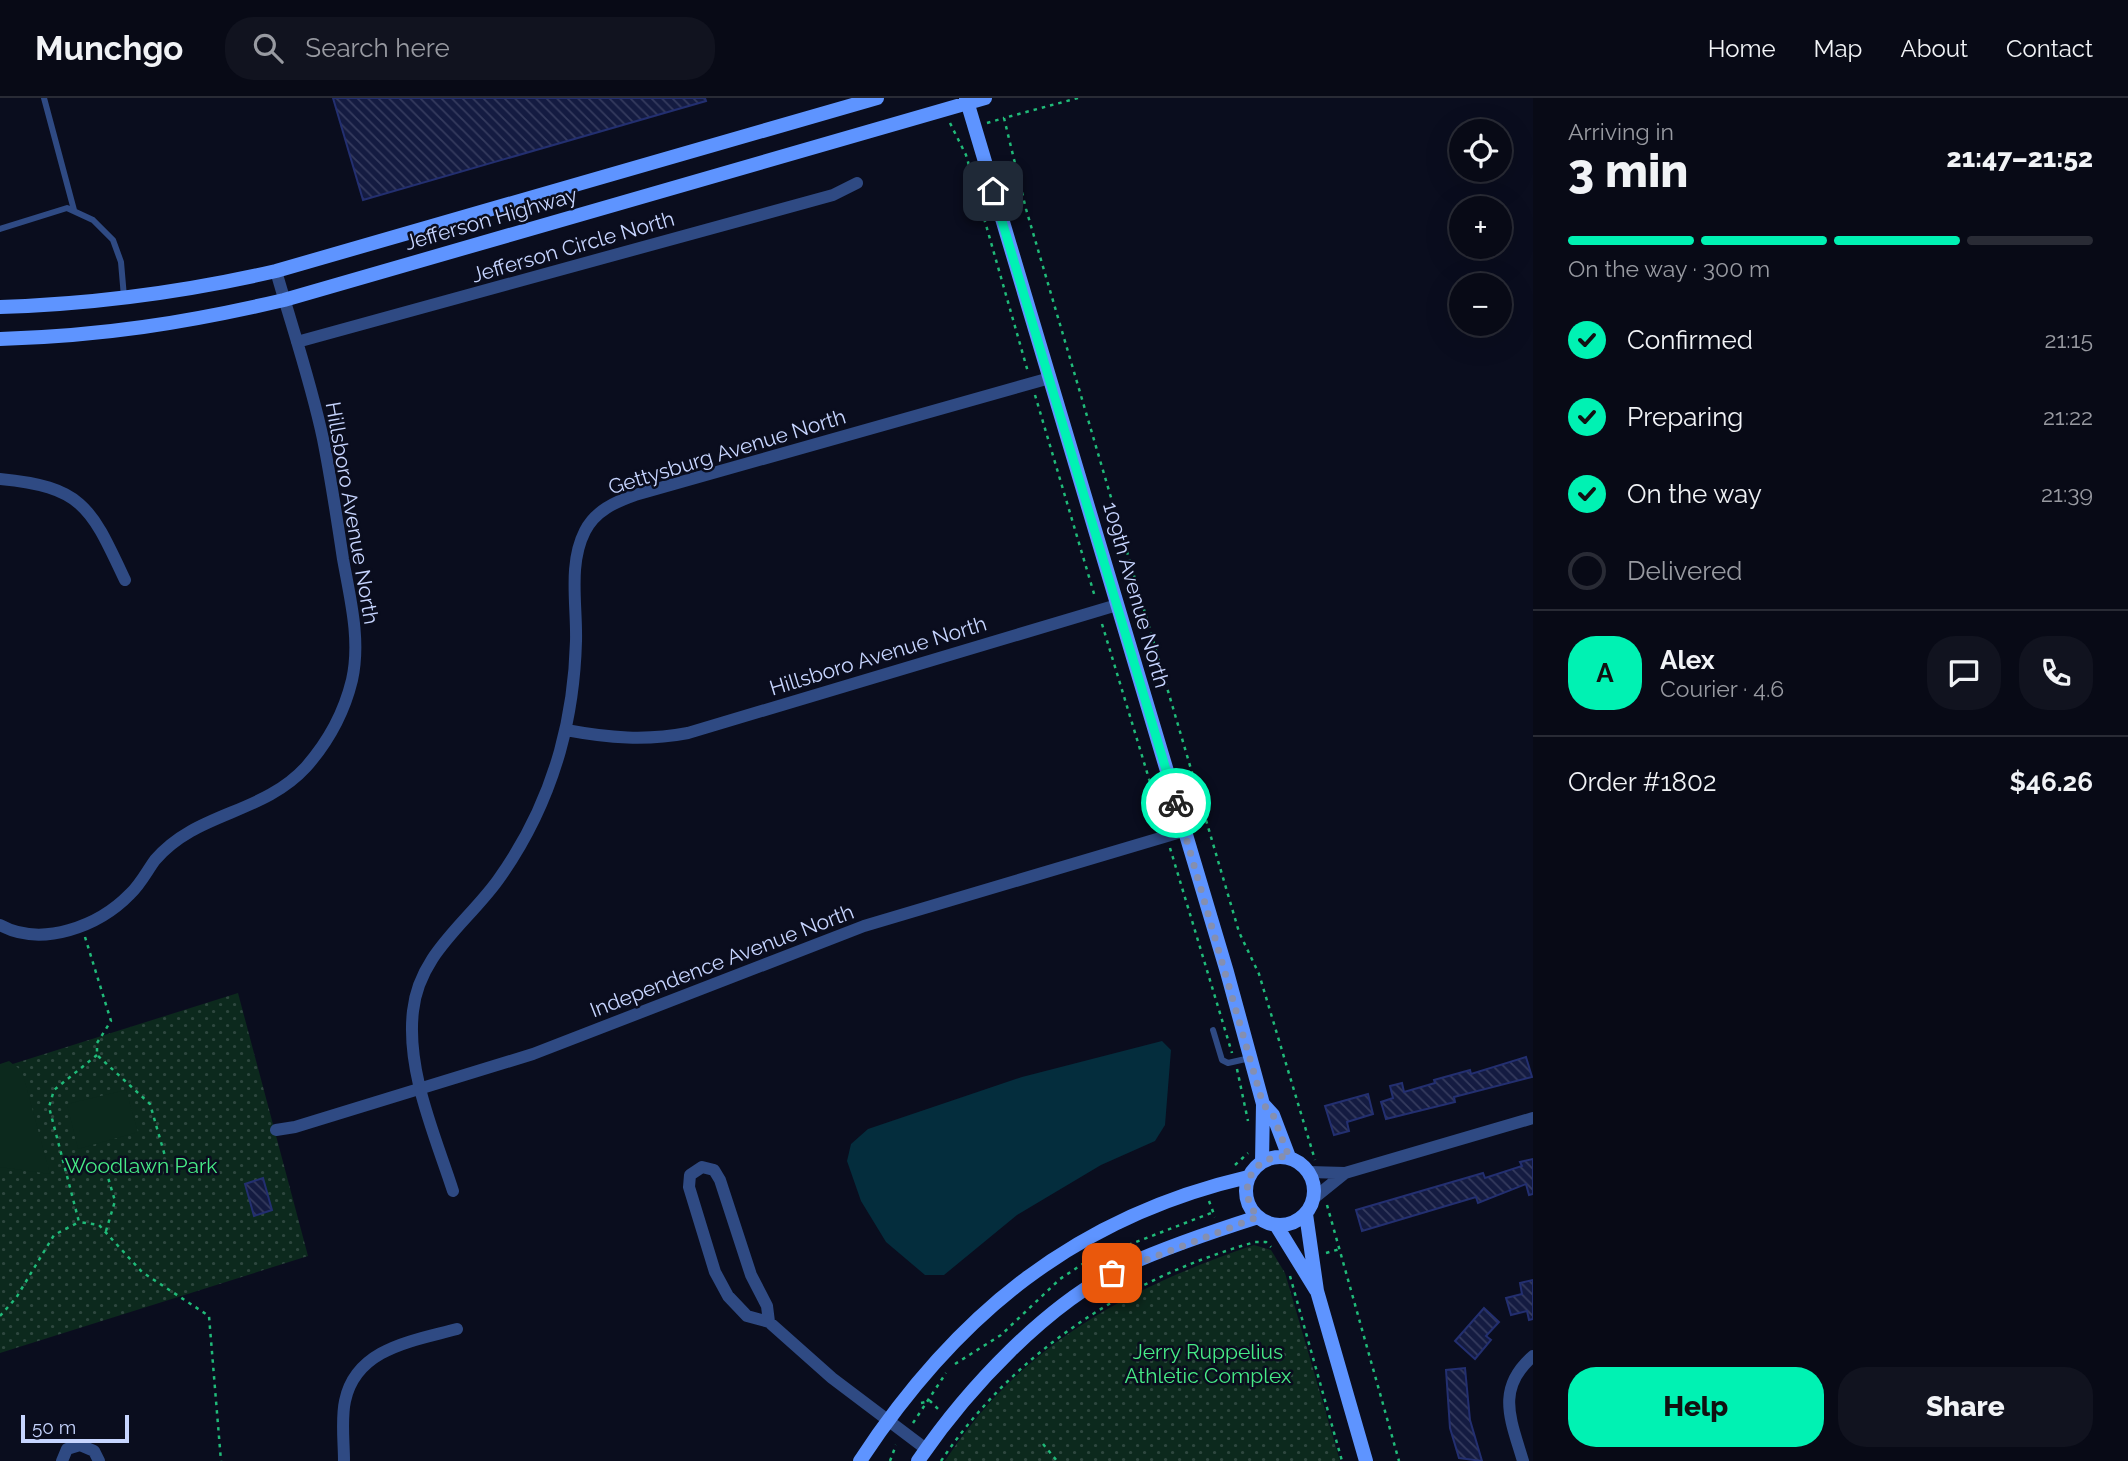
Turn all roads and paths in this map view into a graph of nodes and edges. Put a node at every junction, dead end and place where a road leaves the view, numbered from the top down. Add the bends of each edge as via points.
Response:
1 (44, 98) edge
2 (877, 98) edge
3 (985, 98) edge
4 (1078, 98) edge
5 (967, 100) edge
6 (1003, 118) junction
7 (991, 122) dead end
8 (953, 135) dead end
9 (857, 183) dead end
10 (74, 210) junction
11 (0, 229) edge
12 (276, 271) junction
13 (124, 297) junction
14 (284, 300) junction
15 (0, 307) edge
16 (0, 339) edge
17 (297, 342) junction
18 (1050, 377) junction
19 (1031, 383) junction
20 (0, 479) edge
21 (125, 580) dead end
22 (1117, 605) junction
23 (1099, 611) junction
24 (566, 730) junction
25 (1184, 831) junction
26 (1166, 837) junction
27 (0, 925) edge
28 (83, 927) junction
29 (1213, 1030) dead end
30 (97, 1055) junction
31 (1250, 1058) junction
32 (1235, 1062) junction
33 (422, 1089) junction
34 (1263, 1104) junction
35 (1533, 1118) edge
36 (1250, 1129) dead end
37 (276, 1130) dead end
38 (1250, 1151) dead end
39 (165, 1156) dead end
40 (1289, 1157) junction
41 (1262, 1162) junction
42 (1229, 1167) dead end
43 (1313, 1169) junction
44 (1345, 1172) junction
45 (107, 1174) dead end
46 (1248, 1177) junction
47 (1205, 1189) junction
48 (453, 1191) dead end
49 (1319, 1198) junction
50 (1306, 1214) junction
51 (1258, 1217) junction
52 (79, 1222) junction
53 (1276, 1225) junction
54 (1220, 1230) junction
55 (106, 1231) junction
56 (1274, 1249) dead end
57 (1289, 1274) dead end
58 (1317, 1292) junction
59 (0, 1316) edge
60 (769, 1322) junction
61 (457, 1329) dead end
62 (1533, 1356) edge
63 (886, 1421) junction
64 (1042, 1444) dead end
65 (922, 1455) edge
66 (62, 1461) edge
67 (99, 1461) edge
68 (221, 1461) edge
69 (344, 1461) edge
70 (860, 1461) edge
71 (941, 1461) edge
72 (1057, 1461) edge
73 (1342, 1461) edge
74 (1366, 1461) edge
75 (1399, 1461) edge
76 (1524, 1461) edge

1 - 10 lane
2 - 12 street, Jefferson Highway
3 - 5 street, Jefferson Highway
4 - 6 path
5 - 14 street, Jefferson Highway
5 - 18 street, 109th Avenue North
6 - 7 path
6 - 43 path via 1239,932 1259,974
8 - 19 path via 966,155
9 - 17 street, Jefferson Circle North via 826,197
10 - 11 lane via 61,209
10 - 13 lane via 93,220 113,240 121,262
12 - 13 street, Jefferson Highway via 197,289
12 - 14 street, Hillsboro Avenue North
13 - 15 street, Jefferson Highway
14 - 16 street, Jefferson Highway via 121,331
14 - 17 street, Hillsboro Avenue North
17 - 28 street, Hillsboro Avenue North via 323,439 352,613 352,678 342,711 328,740 286,788 179,837 132,893
18 - 19 street, Gettysburg Avenue North
18 - 22 street, 109th Avenue North
19 - 23 path
19 - 24 street, Gettysburg Avenue North via 635,495 599,513 577,549 574,683
20 - 21 street via 45,484 80,504 95,519
22 - 23 street, Hillsboro Avenue North
22 - 25 street, 109th Avenue North
23 - 24 street, Hillsboro Avenue North via 688,733 631,740
23 - 26 path
24 - 33 street, Gettysburg Avenue North via 540,807 521,845 497,881 430,960 418,983 412,1038
25 - 26 street, Independence Avenue North
25 - 31 street, 109th Avenue North
26 - 32 path
26 - 33 street, Independence Avenue North via 864,926 533,1054
27 - 28 street, Hillsboro Avenue North via 29,934
28 - 30 path via 111,1021 97,1043
29 - 32 lane via 1222,1060
30 - 39 path via 150,1104
30 - 52 path via 54,1090 49,1107
31 - 32 lane
31 - 34 street, 109th Avenue North
32 - 36 path
33 - 37 street, Independence Avenue North
33 - 48 street, Gettysburg Avenue North
34 - 40 street, 109th Avenue North via 1273,1115
34 - 41 street, 109th Avenue North
35 - 44 street
38 - 42 path
40 - 41 street
40 - 43 street
41 - 46 street
43 - 44 street
43 - 49 street
44 - 49 street
45 - 55 path via 115,1201
46 - 47 street
46 - 51 street via 1247,1200
47 - 54 path
47 - 63 street via 1110,1226 1054,1257 957,1335
49 - 50 street
49 - 75 path
50 - 53 street via 1288,1225
50 - 58 street
51 - 53 street
51 - 54 street
52 - 55 path
52 - 59 path via 54,1235
53 - 58 street
54 - 65 street via 1128,1265 1083,1293 996,1365
55 - 68 path via 142,1272 209,1316
56 - 71 path via 1266,1242 1255,1242 1179,1268 1075,1324 999,1388
57 - 73 path
58 - 74 street
60 - 60 street via 720,1180 714,1170 702,1167 690,1175 689,1187 715,1272 728,1296 747,1316
60 - 63 street
61 - 69 street via 382,1351 355,1374 345,1401
62 - 76 street via 1513,1379 1509,1393 1508,1410
63 - 65 street
63 - 70 street
64 - 72 path
66 - 67 street via 67,1449 80,1445 93,1451

